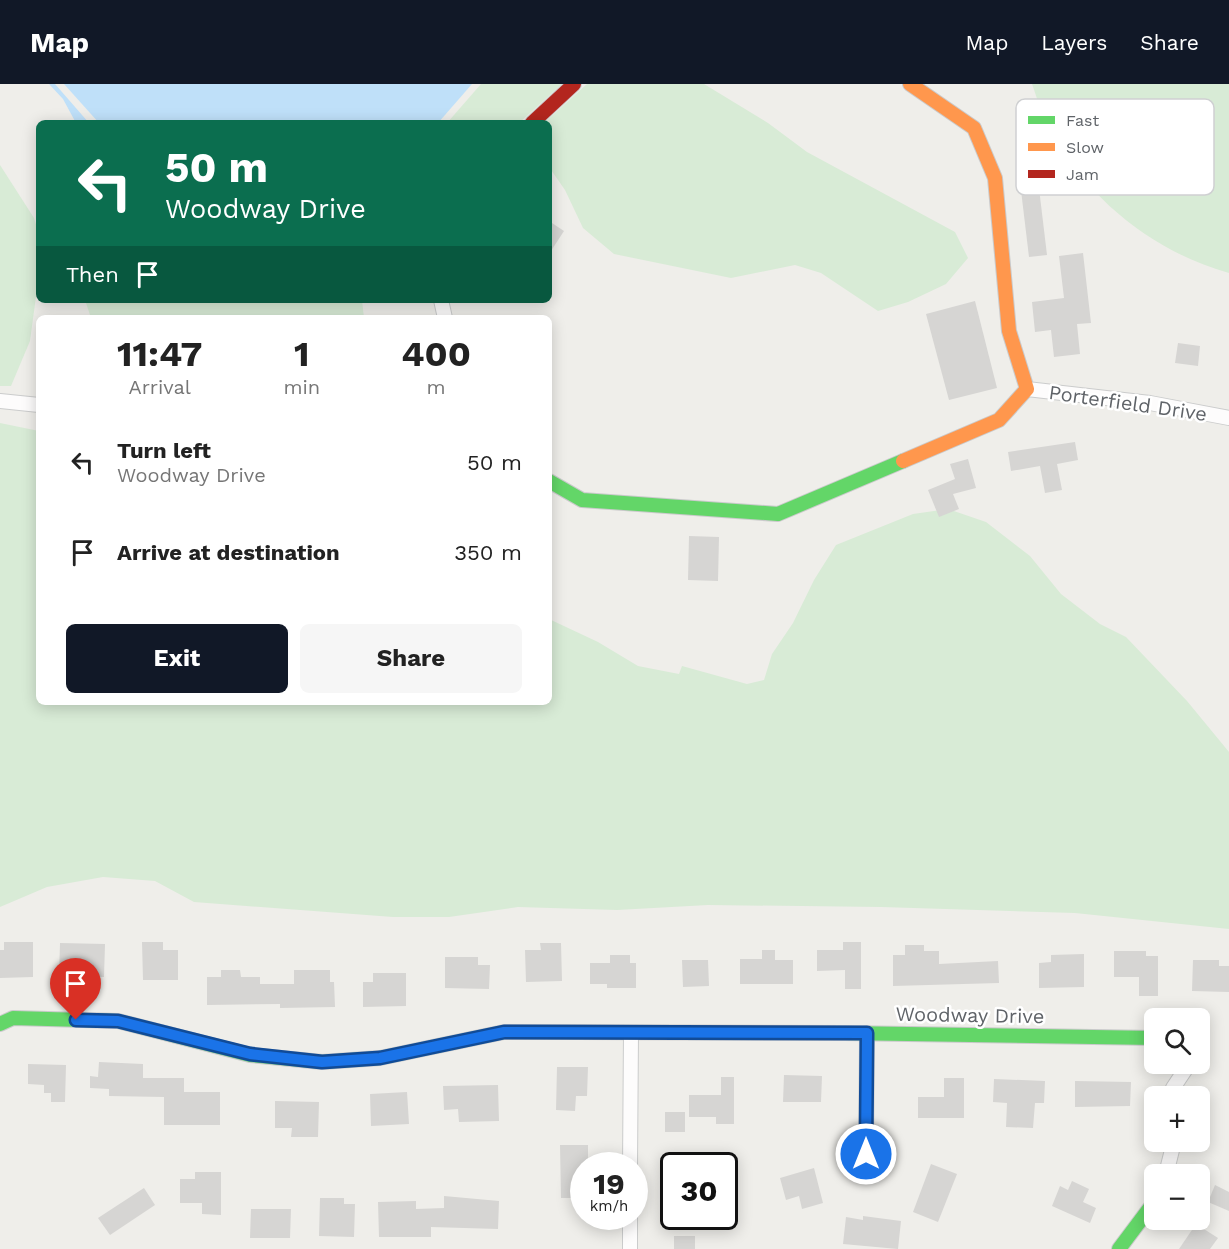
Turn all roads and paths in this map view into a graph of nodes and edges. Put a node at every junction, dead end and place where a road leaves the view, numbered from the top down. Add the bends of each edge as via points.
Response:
1 (574, 84) edge
2 (910, 84) edge
3 (535, 120) edge
4 (1027, 389) junction
5 (0, 401) edge
6 (36, 405) edge
7 (1229, 418) edge
8 (552, 483) edge
9 (0, 1024) edge
10 (631, 1033) junction
11 (867, 1033) junction
12 (1144, 1038) edge
13 (630, 1152) edge
14 (866, 1154) dead end
15 (1144, 1216) edge
16 (630, 1230) edge
17 (618, 1249) edge
18 (630, 1249) edge
19 (1119, 1249) edge

1 - 3 street
2 - 4 street via 974,128 995,178 1009,331
4 - 7 street, Porterfield Drive via 1150,403
4 - 8 street via 999,420 778,514 582,500
5 - 6 street
9 - 10 street, Woodway Drive via 13,1018 118,1021 250,1054 322,1062 380,1058 504,1032
10 - 11 street, Woodway Drive
10 - 13 street
11 - 12 street, Woodway Drive
11 - 14 street
15 - 19 street
16 - 18 street
17 - 18 street

